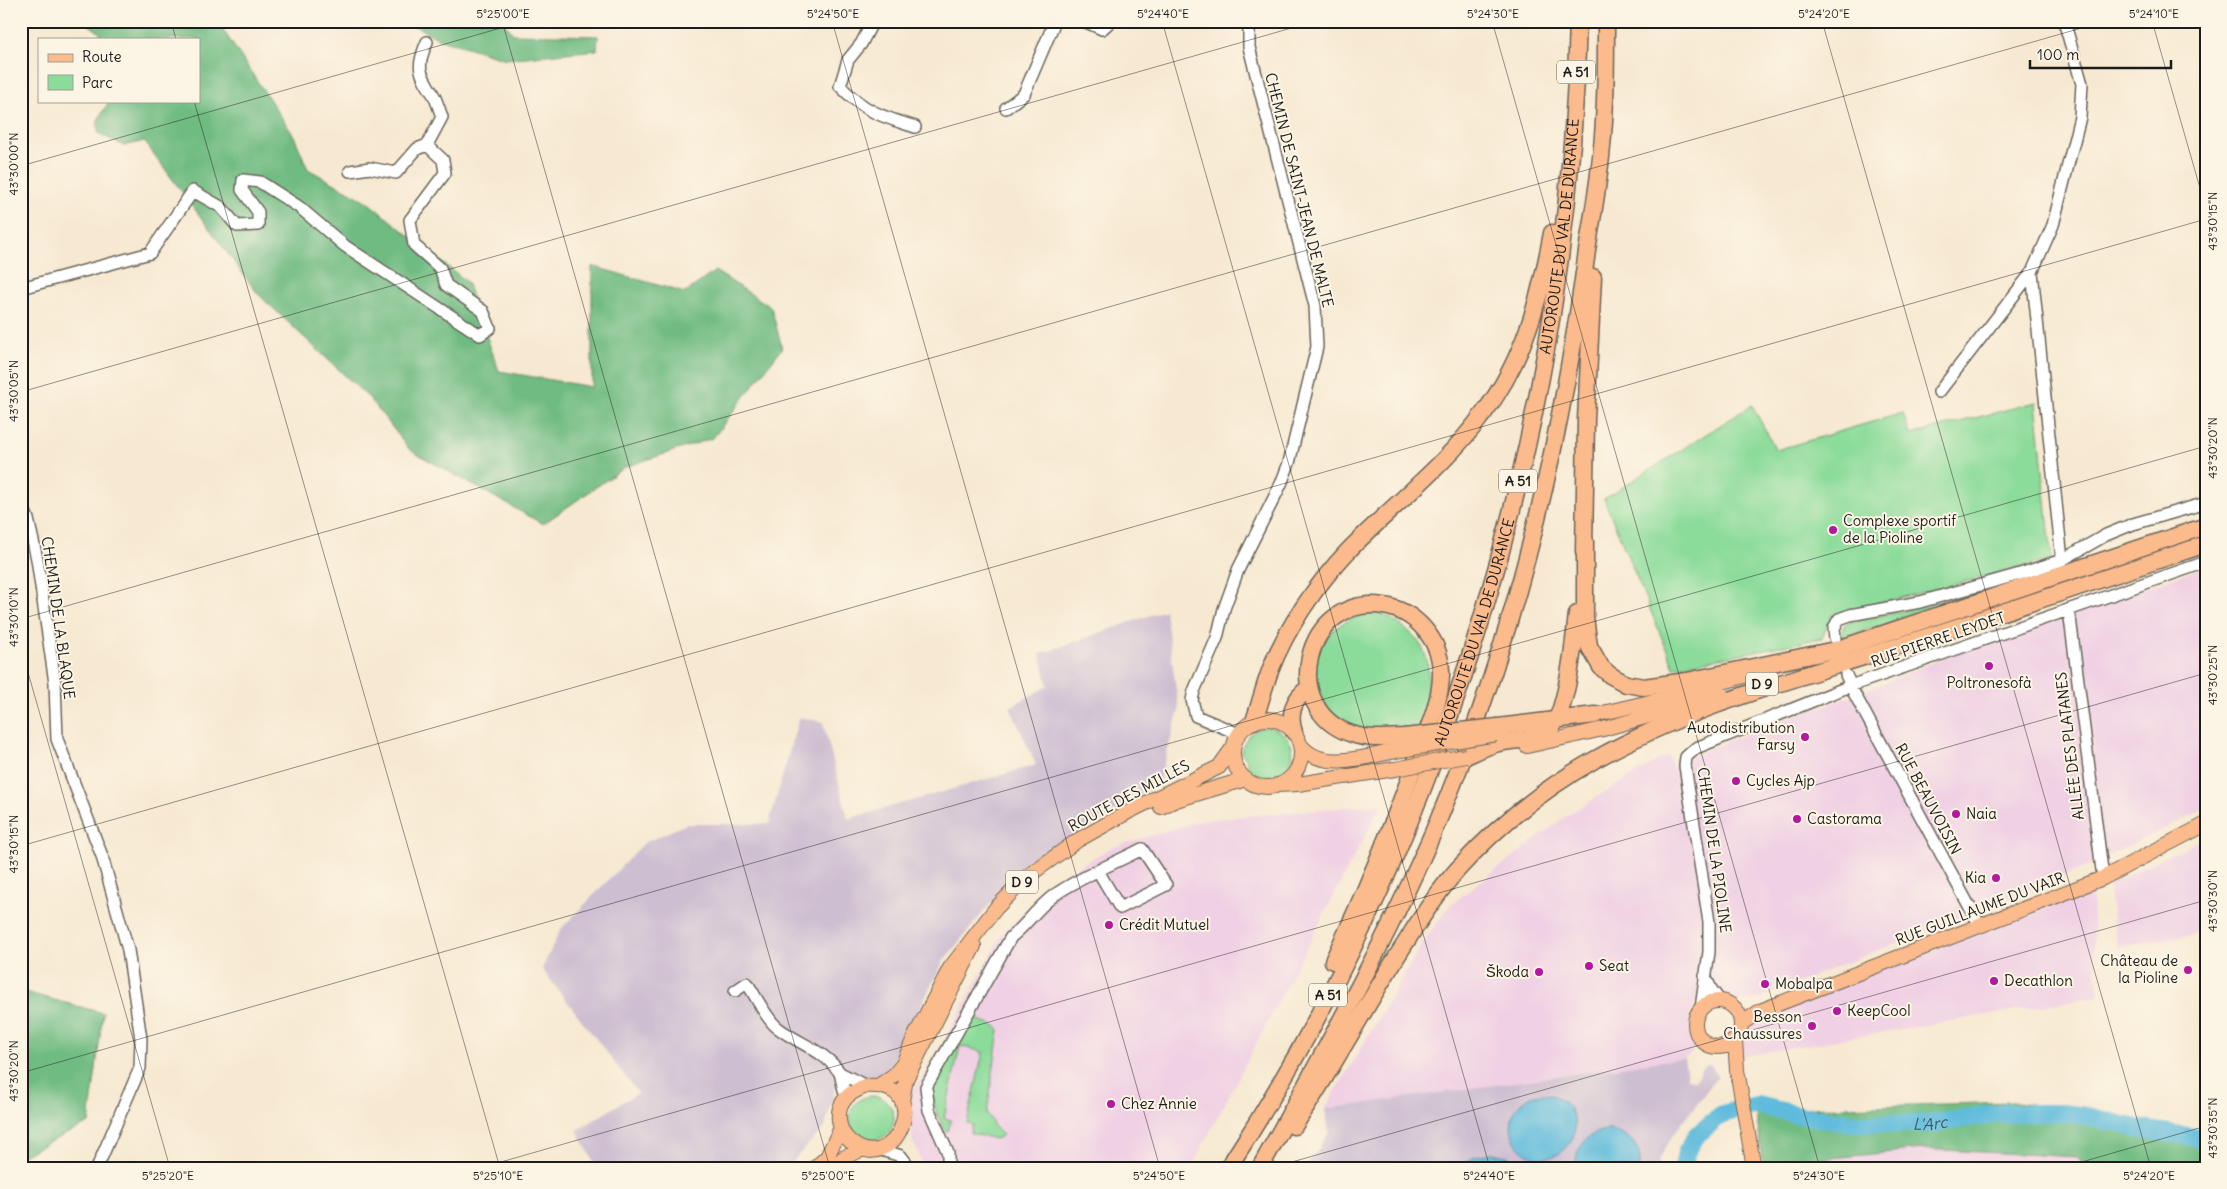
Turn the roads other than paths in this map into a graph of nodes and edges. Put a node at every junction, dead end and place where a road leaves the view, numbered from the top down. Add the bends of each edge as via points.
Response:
1 (873, 21) edge
2 (1054, 21) edge
3 (1084, 21) edge
4 (1111, 21) edge
5 (1249, 21) edge
6 (1578, 21) edge
7 (1606, 21) edge
8 (2064, 21) edge
9 (427, 42) dead end
10 (1006, 108) dead end
11 (1573, 122) junction
12 (915, 127) dead end
13 (427, 145) junction
14 (350, 171) dead end
15 (1600, 172) junction
16 (2032, 272) junction
17 (21, 288) edge
18 (1939, 392) dead end
19 (21, 502) edge
20 (2206, 503) edge
21 (2206, 526) edge
22 (1584, 541) junction
23 (2206, 544) edge
24 (2062, 560) junction
25 (2206, 562) edge
26 (2069, 610) junction
27 (1976, 621) junction
28 (1835, 644) junction
29 (1846, 674) dead end
30 (1850, 686) junction
31 (1309, 688) junction
32 (1595, 714) joint
33 (1254, 721) junction
34 (1555, 722) junction
35 (1297, 738) junction
36 (1496, 739) junction
37 (1236, 740) junction
38 (1403, 743) junction
39 (1466, 756) joint
40 (1686, 757) joint
41 (1246, 779) junction
42 (1277, 785) junction
43 (2206, 824) edge
44 (1098, 871) junction
45 (2102, 878) junction
46 (1980, 926) junction
47 (1705, 976) junction
48 (736, 991) dead end
49 (1720, 1001) junction
50 (1701, 1008) junction
51 (1735, 1008) junction
52 (1760, 1011) junction
53 (1741, 1024) junction
54 (1735, 1040) junction
55 (1718, 1048) junction
56 (1737, 1072) junction
57 (840, 1073) junction
58 (876, 1086) junction
59 (846, 1098) junction
60 (902, 1101) junction
61 (840, 1130) junction
62 (900, 1133) junction
63 (863, 1149) junction
64 (878, 1149) junction
65 (901, 1156) junction
66 (1231, 1163) edge
67 (97, 1168) edge
68 (815, 1168) edge
69 (833, 1168) edge
70 (910, 1168) edge
71 (948, 1168) edge
72 (1260, 1168) edge
73 (1266, 1168) edge
74 (1754, 1168) edge

1 - 12 street via 848,60 840,86 856,103 882,117
2 - 10 street via 1024,94
3 - 4 street via 1102,30
5 - 37 street, CHEMIN DE SAINT-JEAN DE MALTE via 1249,47 1315,306 1317,348 1289,463 1238,570 1217,638 1192,700 1196,716
6 - 11 highway, AUTOROUTE DU VAL DE DURANCE / A 51
7 - 15 highway, AUTOROUTE DU VAL DE DURANCE / A 51
8 - 16 street via 2082,84 2080,116 2053,225
9 - 13 street via 419,58 422,79 434,96 442,117
11 - 33 highway via 1539,298 1511,370 1467,435 1347,553 1308,602 1271,669
11 - 66 highway, AUTOROUTE DU VAL DE DURANCE / A 51 via 1564,227 1531,426 1470,657 1407,826 1363,926 1299,1050
13 - 14 street via 418,148 396,173 370,168
13 - 17 street via 443,160 445,173 410,220 414,244 440,268 446,285 483,311 490,328 480,335 345,246 299,207 260,182 243,180 242,190 258,212 258,225 237,226 221,207 193,191 150,252
15 - 22 highway via 1588,374
15 - 72 highway, AUTOROUTE DU VAL DE DURANCE / A 51 via 1552,454 1526,560 1494,666 1427,846 1364,978
16 - 18 street
16 - 24 street
19 - 67 street, CHEMIN DE LA BLAQUE via 37,559 55,683 57,739 102,856 128,950 141,1039 140,1068
20 - 24 street via 2133,524
21 - 28 highway, D 9
22 - 28 highway via 1586,634 1601,667 1626,684 1634,687 1659,686
22 - 34 highway via 1572,651 1565,693
23 - 27 highway, D 9
24 - 28 street via 1920,602 1850,615 1838,620 1834,628
25 - 26 street, RUE PIERRE LEYDET
26 - 30 street, RUE PIERRE LEYDET
26 - 45 street, ALLÉE DES PLATANES
27 - 36 main road, D 9 via 1602,729 1547,742
27 - 73 highway via 1731,700 1669,724 1596,758 1543,793 1475,852 1436,897 1391,966 1321,1086
28 - 32 main road, D 9 via 1675,696
29 - 30 street, RUE BEAUVOISIN
30 - 40 street, RUE PIERRE LEYDET via 1696,748
30 - 46 street, RUE BEAUVOISIN
31 - 35 highway via 1293,707 1291,720
31 - 38 highway via 1321,712 1343,731
31 - 66 highway via 1309,659 1320,632 1337,615 1361,607 1379,605 1406,612 1425,629 1440,661 1441,682 1430,724 1374,867 1316,998
32 - 34 highway
33 - 35 main road via 1276,720 1286,725
33 - 37 main road
34 - 36 highway
35 - 38 main road via 1316,758 1330,761
35 - 42 main road via 1298,764 1294,774
36 - 38 highway, bridge
36 - 39 highway
37 - 41 main road via 1235,764
37 - 58 main road, ROUTE DES MILLES / D 9 via 1219,767 1078,840 1028,876 996,908 950,968 903,1064 894,1075
39 - 42 main road, bridge
40 - 47 street, CHEMIN DE LA PIOLINE via 1709,922
41 - 42 main road via 1255,784
41 - 60 main road, ROUTE DES MILLES / D 9 via 1176,800 1086,844 1034,881 1003,909 973,948 906,1079
43 - 45 main road, RUE GUILLAUME DU VAIR
44 - 44 street via 1142,849 1166,885 1120,908
44 - 71 street via 1057,892 1020,931 1010,937 926,1087 929,1110 948,1153
45 - 46 main road, RUE GUILLAUME DU VAIR
46 - 52 main road, RUE GUILLAUME DU VAIR
47 - 49 street
47 - 50 street, CHEMIN DE LA PIOLINE
48 - 57 street via 748,983 775,1026 832,1061
49 - 50 main road
49 - 51 main road
50 - 55 main road via 1694,1021 1697,1036 1705,1044
51 - 52 main road, RUE GUILLAUME DU VAIR
51 - 53 main road
52 - 53 main road, RUE GUILLAUME DU VAIR
53 - 54 main road
54 - 55 main road
54 - 56 main road
55 - 56 main road
56 - 74 main road
57 - 58 street
57 - 59 street
58 - 59 main road via 853,1092
58 - 60 main road via 894,1093
59 - 61 main road via 839,1112
60 - 62 main road via 904,1117
61 - 63 main road
61 - 68 main road via 827,1157
62 - 64 main road via 890,1144
62 - 65 street
63 - 64 main road
63 - 69 main road via 843,1158
64 - 65 street
65 - 70 street

